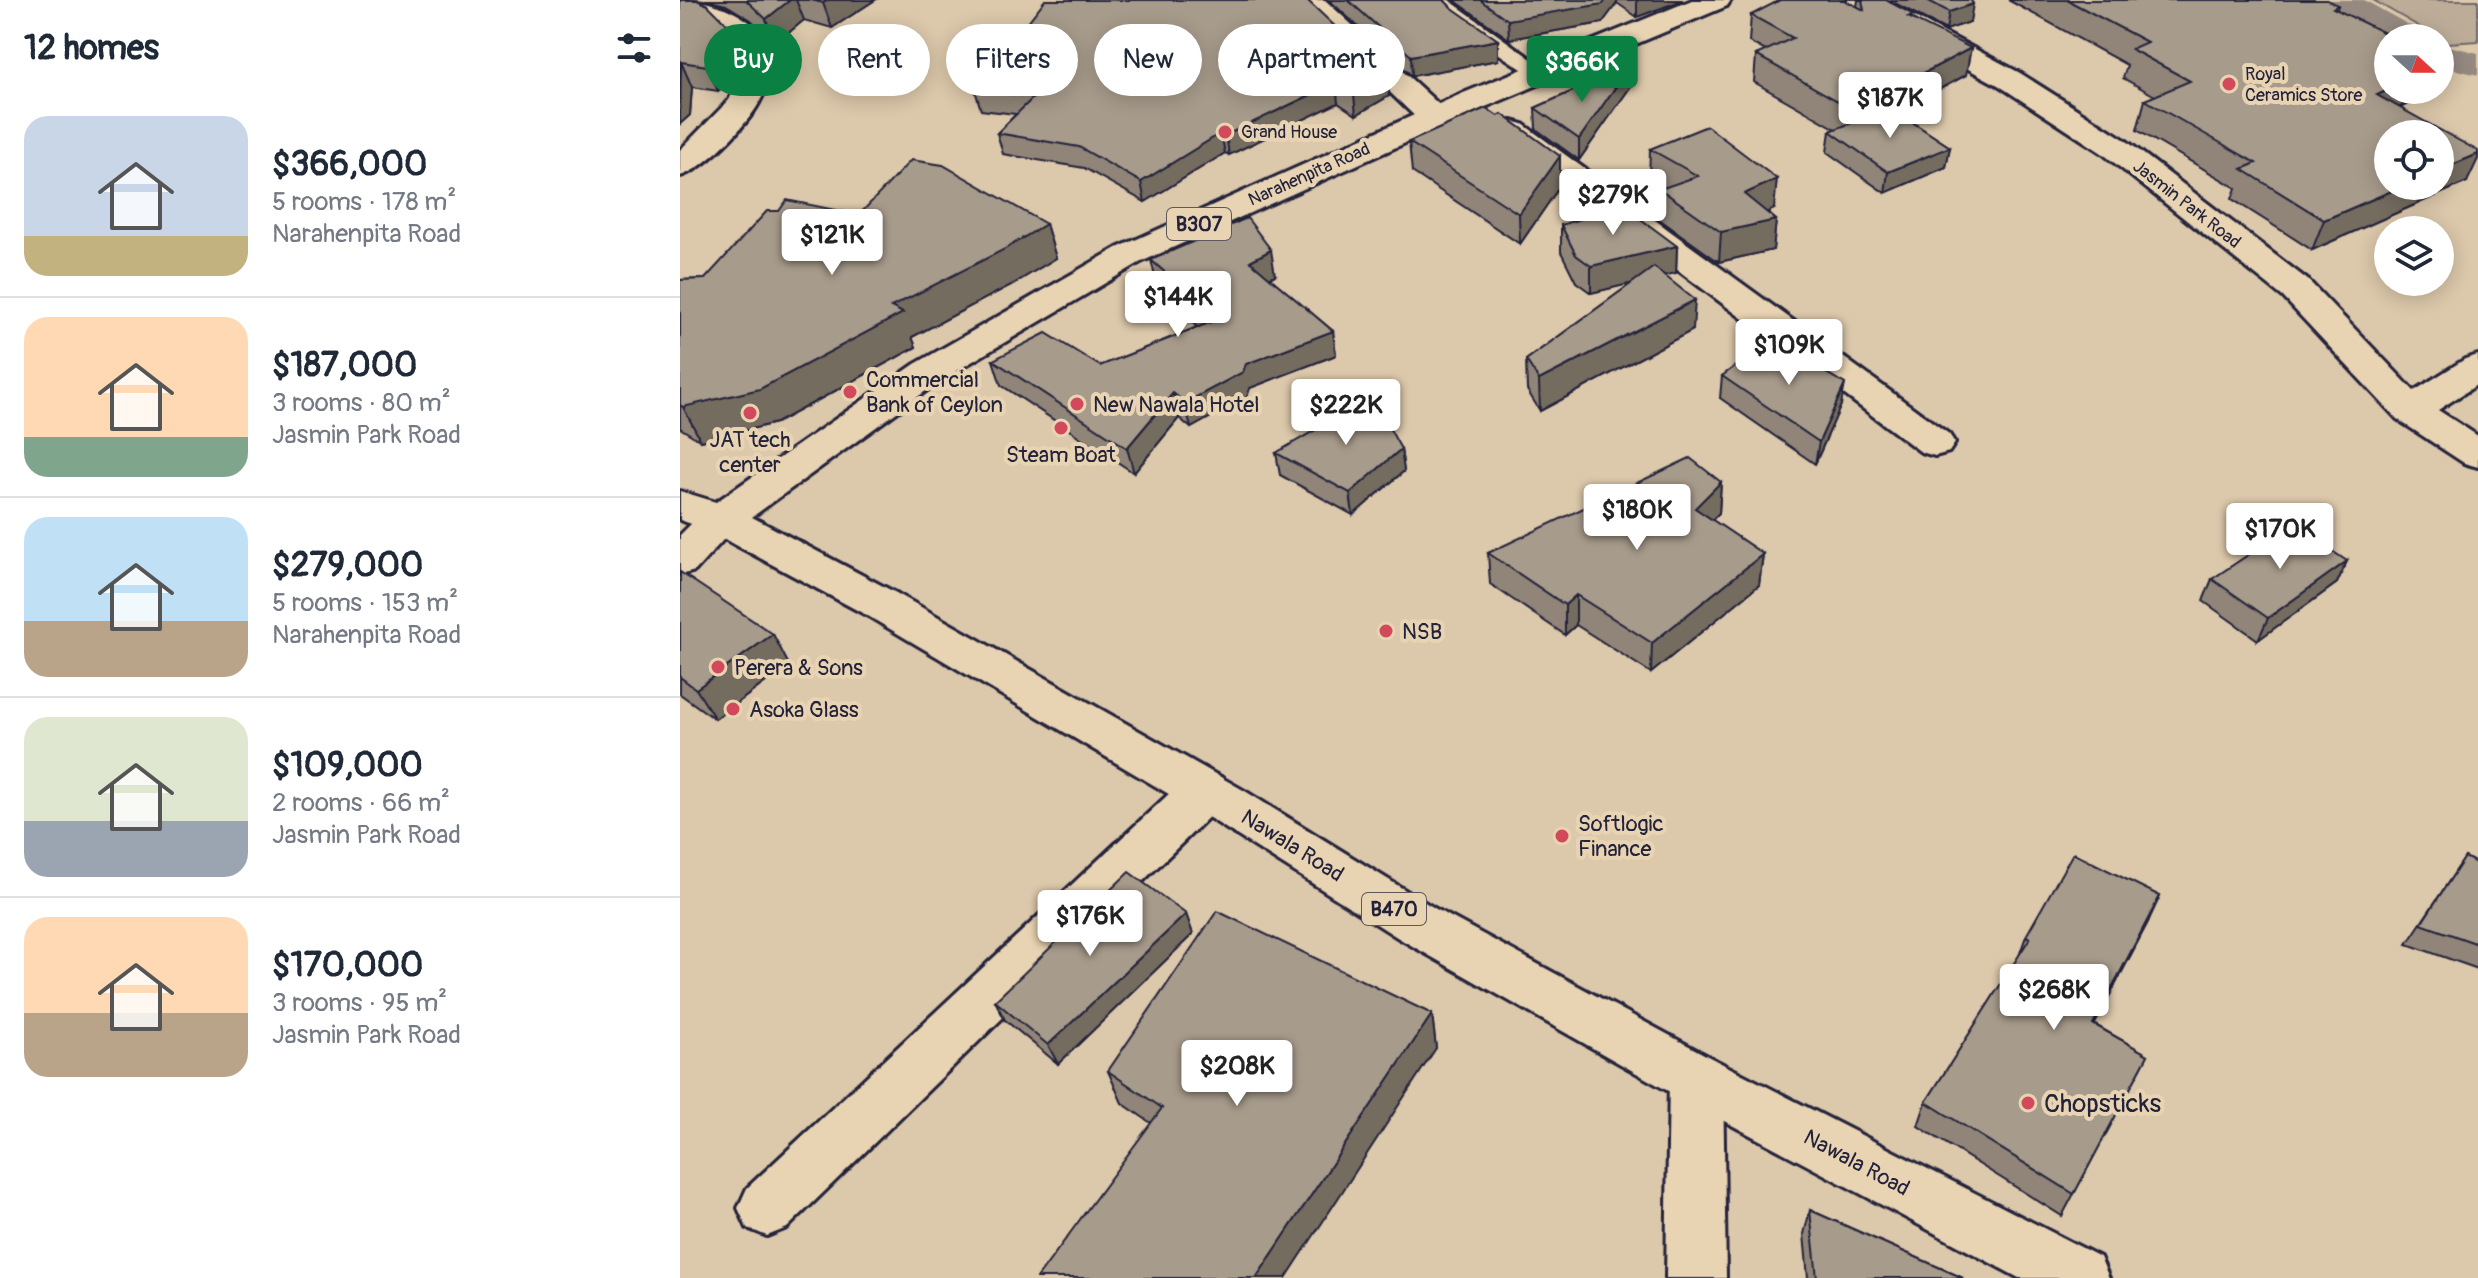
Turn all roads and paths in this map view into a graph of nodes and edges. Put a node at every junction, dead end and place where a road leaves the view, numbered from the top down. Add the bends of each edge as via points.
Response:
1 (686, 0) edge
2 (1308, 0) edge
3 (1438, 0) edge
4 (1717, 0) edge
5 (1861, 0) edge
6 (1541, 73) junction
7 (1472, 101) junction
8 (1435, 118) junction
9 (680, 166) edge
10 (2478, 367) edge
11 (2411, 410) junction
12 (1935, 443) dead end
13 (2478, 454) edge
14 (700, 512) edge
15 (680, 560) edge
16 (1204, 791) junction
17 (1696, 1078) junction
18 (767, 1208) dead end
19 (1696, 1278) edge
20 (2079, 1278) edge

1 - 9 street via 730,21 766,56 743,104
2 - 8 street
3 - 6 lane
4 - 6 street, Narahenpita Road / B307
5 - 11 street, Jasmin Park Road via 2009,79 2113,146 2296,289
6 - 7 street, Narahenpita Road / B307
7 - 8 street, Narahenpita Road / B307
7 - 12 street
8 - 14 street, Narahenpita Road / B307 via 1129,255
10 - 11 street
11 - 13 street, Jasmin Park Road
14 - 15 street, Narahenpita Road
14 - 16 street, Nawala Road / B470 via 896,612
16 - 17 street, Nawala Road / B470 via 1418,924
16 - 18 street
17 - 19 street
17 - 20 street, Nawala Road / B470

